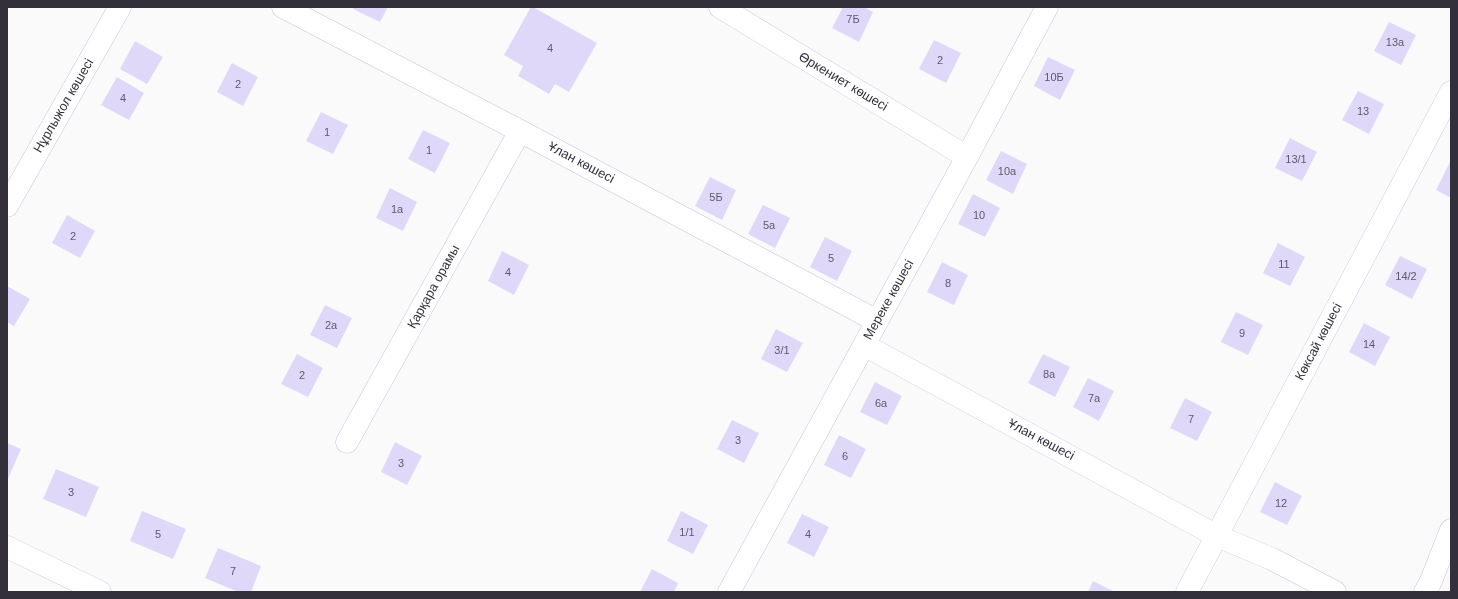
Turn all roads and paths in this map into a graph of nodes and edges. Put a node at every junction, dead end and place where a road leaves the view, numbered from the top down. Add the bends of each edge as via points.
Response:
1 (120, 7) edge
2 (283, 7) edge
3 (720, 7) edge
4 (1047, 7) edge
5 (1451, 92) edge
6 (520, 130) junction
7 (967, 157) junction
8 (7, 206) edge
9 (877, 320) junction
10 (864, 345) junction
11 (348, 442) dead end
12 (1451, 530) edge
13 (1217, 536) junction
14 (7, 547) edge
15 (100, 592) edge
16 (729, 592) edge
17 (1187, 592) edge
18 (1335, 592) edge
19 (1425, 592) edge

1 - 8 street, Нұрлыжол көшесі
2 - 6 street, Ұлан көшесі
3 - 7 street, Өркениет көшесі
4 - 7 street, Мереке көшесі
5 - 13 street, Көксай көшесі
6 - 9 street, Ұлан көшесі
6 - 11 street, Қарқара орамы
7 - 9 street, Мереке көшесі
9 - 10 street, Мереке көшесі
10 - 13 street, Ұлан көшесі
10 - 16 street, Мереке көшесі
12 - 19 street
13 - 17 street, Көксай көшесі
13 - 18 street, Ұлан көшесі via 1272,559
14 - 15 street

